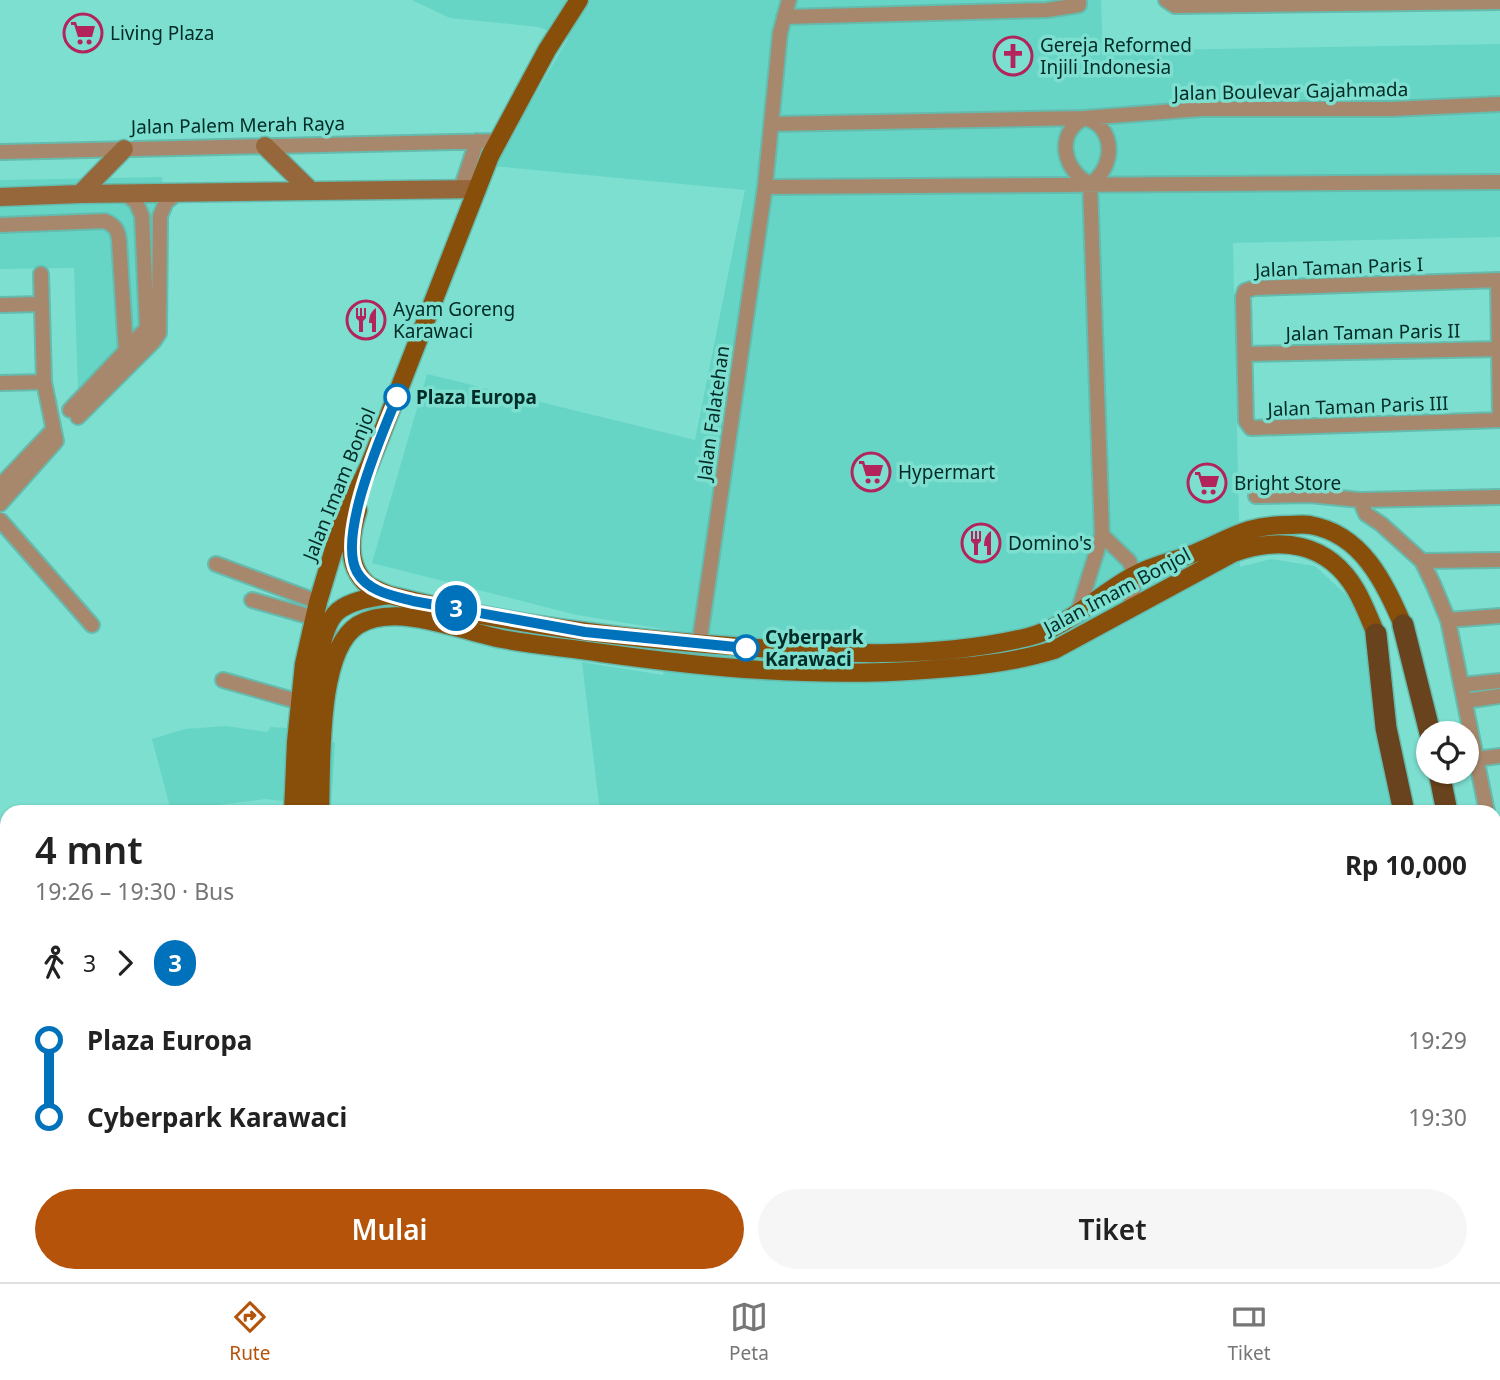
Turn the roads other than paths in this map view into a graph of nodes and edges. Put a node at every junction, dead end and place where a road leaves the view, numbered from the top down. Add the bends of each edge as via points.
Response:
1 (579, 0) edge
2 (1079, 0) edge
3 (1166, 0) edge
4 (787, 1) edge
5 (1454, 2) edge
6 (1500, 2) edge
7 (1315, 3) edge
8 (786, 17) junction
9 (1500, 104) edge
10 (1084, 118) junction
11 (774, 124) junction
12 (477, 141) junction
13 (498, 141) junction
14 (265, 146) junction
15 (124, 149) junction
16 (0, 152) edge
17 (1500, 182) edge
18 (1090, 184) junction
19 (765, 187) junction
20 (469, 189) junction
21 (310, 190) junction
22 (124, 193) junction
23 (177, 193) junction
24 (80, 194) junction
25 (0, 197) edge
26 (0, 225) edge
27 (41, 274) dead end
28 (1499, 280) edge
29 (42, 304) junction
30 (0, 305) edge
31 (1499, 349) edge
32 (1246, 354) junction
33 (130, 356) junction
34 (44, 382) junction
35 (0, 383) edge
36 (74, 413) dead end
37 (1500, 420) edge
38 (369, 466) junction
39 (19, 474) junction
40 (0, 486) edge
41 (1256, 496) dead end
42 (1500, 497) edge
43 (1360, 500) junction
44 (0, 503) edge
45 (0, 520) edge
46 (1102, 535) junction
47 (1500, 560) edge
48 (1422, 561) junction
49 (216, 564) dead end
50 (1135, 575) junction
51 (389, 595) junction
52 (252, 600) dead end
53 (316, 610) junction
54 (1130, 610) junction
55 (1077, 615) junction
56 (1500, 615) edge
57 (1448, 620) junction
58 (92, 625) dead end
59 (1404, 625) joint
60 (1376, 634) joint
61 (699, 645) junction
62 (824, 653) junction
63 (827, 673) junction
64 (223, 680) dead end
65 (1500, 681) edge
66 (1461, 685) junction
67 (1500, 696) edge
68 (1465, 701) junction
69 (300, 702) junction
70 (1427, 721) edge
71 (1469, 721) edge
72 (1500, 756) edge
73 (1479, 759) edge
74 (1479, 773) edge
75 (1441, 784) edge
76 (293, 805) edge
77 (305, 805) edge
78 (320, 805) edge
79 (1402, 805) edge
80 (1446, 805) edge
81 (1486, 805) edge

1 - 13 main road, Jalan Imam Bonjol
2 - 8 street via 1079,5 1047,10
3 - 7 street via 1175,6
4 - 8 street, Jalan Falatehan
5 - 6 street
5 - 7 street
8 - 11 street, Jalan Falatehan
9 - 10 street, Jalan Boulevar Gajahmada via 1201,109
10 - 11 street, Jalan Boulevar Gajahmada
10 - 18 street via 1072,124 1066,148 1068,164 1080,180
10 - 18 street via 1100,124 1107,136 1104,170
11 - 19 street, Jalan Falatehan
12 - 13 street, Jalan Palem Merah Raya
12 - 14 street, Jalan Palem Merah Raya
12 - 20 street
13 - 20 main road, Jalan Imam Bonjol
14 - 15 street, Jalan Palem Merah Raya
14 - 21 street
15 - 16 street, Jalan Palem Merah Raya
15 - 24 street
17 - 18 street
18 - 19 street
18 - 46 street
19 - 61 street, Jalan Falatehan
20 - 21 street
20 - 38 main road, Jalan Imam Bonjol
21 - 23 street
22 - 23 street
22 - 24 street
22 - 33 street via 136,202 142,216 147,317 147,328
23 - 33 street via 160,216 159,332
24 - 25 street
26 - 33 street via 104,221 113,225 118,231
27 - 29 street
28 - 31 street, Jalan Taman Paris I
28 - 32 street, Jalan Taman Paris I via 1254,288 1243,297
29 - 30 street
29 - 34 street
31 - 32 street, Jalan Taman Paris II
31 - 37 street, Jalan Taman Paris III
32 - 37 street, Jalan Taman Paris III via 1246,421 1251,428
33 - 36 street
34 - 35 street
34 - 39 street via 54,435
38 - 51 main road via 351,554 357,573 369,586
38 - 53 main road, Jalan Imam Bonjol via 342,522
39 - 40 street
39 - 44 street
41 - 43 street
42 - 43 street
43 - 48 street via 1366,514
45 - 58 street
46 - 50 street via 1129,561
46 - 55 street
47 - 48 street
48 - 57 street
49 - 53 street
50 - 54 street
50 - 55 main road, Jalan Imam Bonjol
50 - 59 main road, Jalan Imam Bonjol via 1249,528 1309,525 1333,532 1371,563
51 - 61 main road, Jalan Imam Bonjol via 585,632
51 - 77 main road via 358,600 328,623 318,661
52 - 53 street
53 - 69 main road, Jalan Imam Bonjol
54 - 60 main road, Jalan Imam Bonjol via 1233,553 1285,542 1331,560 1356,589
54 - 63 main road, Jalan Imam Bonjol via 1033,657 957,668
55 - 62 main road, Jalan Imam Bonjol via 1031,636 935,651
56 - 57 street
57 - 66 street
59 - 70 highway
60 - 79 highway via 1386,728
61 - 62 main road, Jalan Imam Bonjol
62 - 63 main road
63 - 78 main road, Jalan Imam Bonjol via 697,666 501,639 400,615 382,616 348,634 331,667
64 - 69 street
65 - 66 street
66 - 68 street
67 - 68 street
68 - 71 street
69 - 76 main road, Jalan Imam Bonjol
72 - 73 street
74 - 81 street
75 - 80 highway

